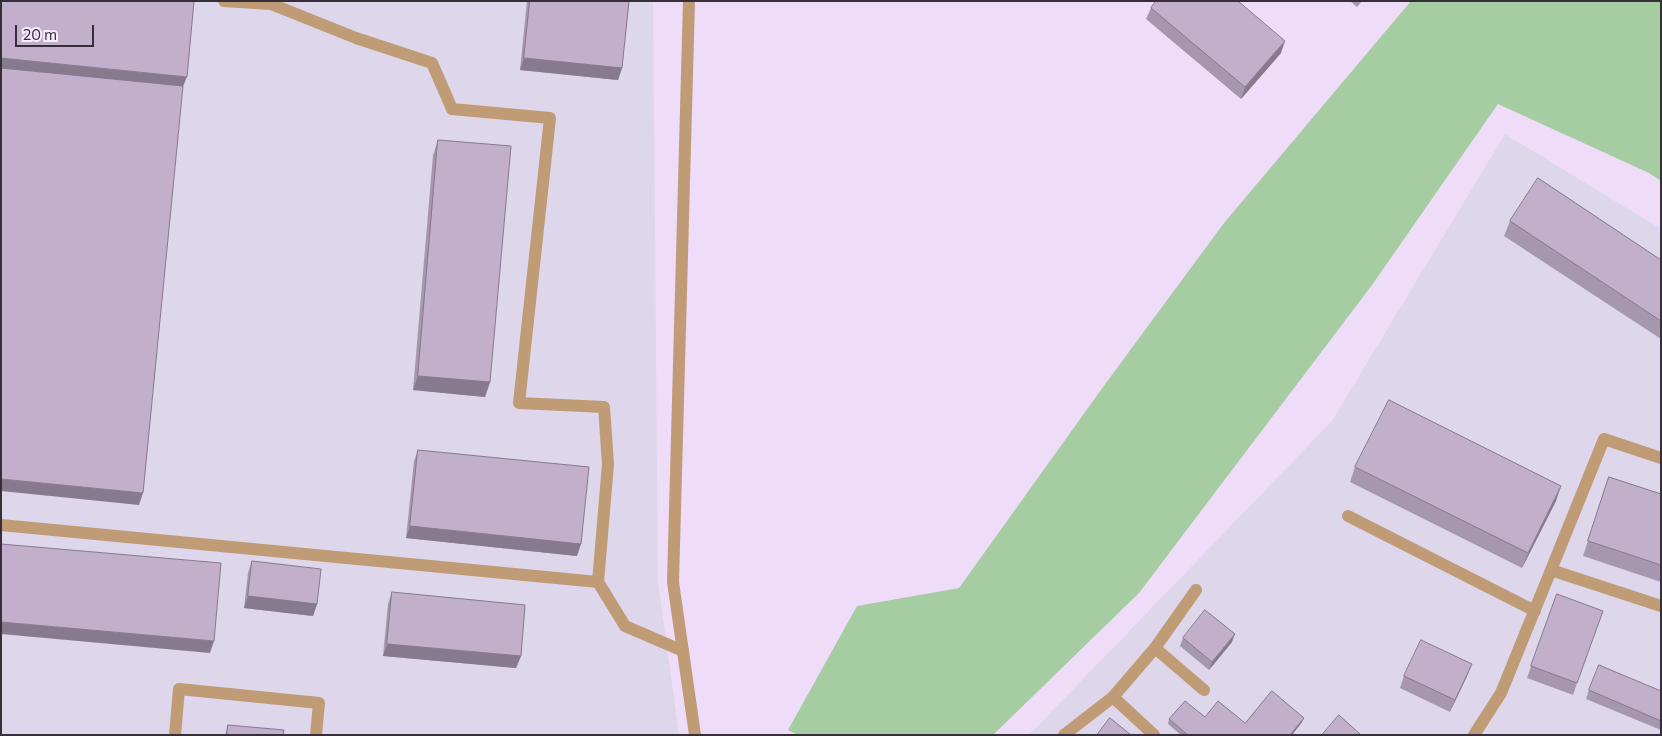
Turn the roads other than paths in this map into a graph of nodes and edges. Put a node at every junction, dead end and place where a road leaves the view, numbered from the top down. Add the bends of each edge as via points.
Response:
1 (224, 1) edge
2 (689, 1) edge
3 (1661, 458) edge
4 (1348, 516) dead end
5 (1, 525) edge
6 (1551, 570) junction
7 (598, 582) junction
8 (1196, 590) dead end
9 (1661, 606) edge
10 (1535, 611) junction
11 (1155, 648) junction
12 (683, 651) junction
13 (1204, 690) dead end
14 (1113, 697) junction
15 (175, 735) edge
16 (316, 735) edge
17 (695, 735) edge
18 (1064, 735) edge
19 (1154, 735) edge
20 (1474, 735) edge

1 - 7 street via 271,4 356,38 432,63 452,108 550,118 518,403 604,407 608,464
2 - 12 street via 674,582
3 - 6 street via 1604,439
4 - 10 street
5 - 7 street
6 - 9 street
6 - 10 street
7 - 12 street via 625,626
8 - 11 street
10 - 20 street via 1501,693
11 - 13 street
11 - 14 street
12 - 17 street
14 - 18 street
14 - 19 street
15 - 16 street via 179,689 319,703

